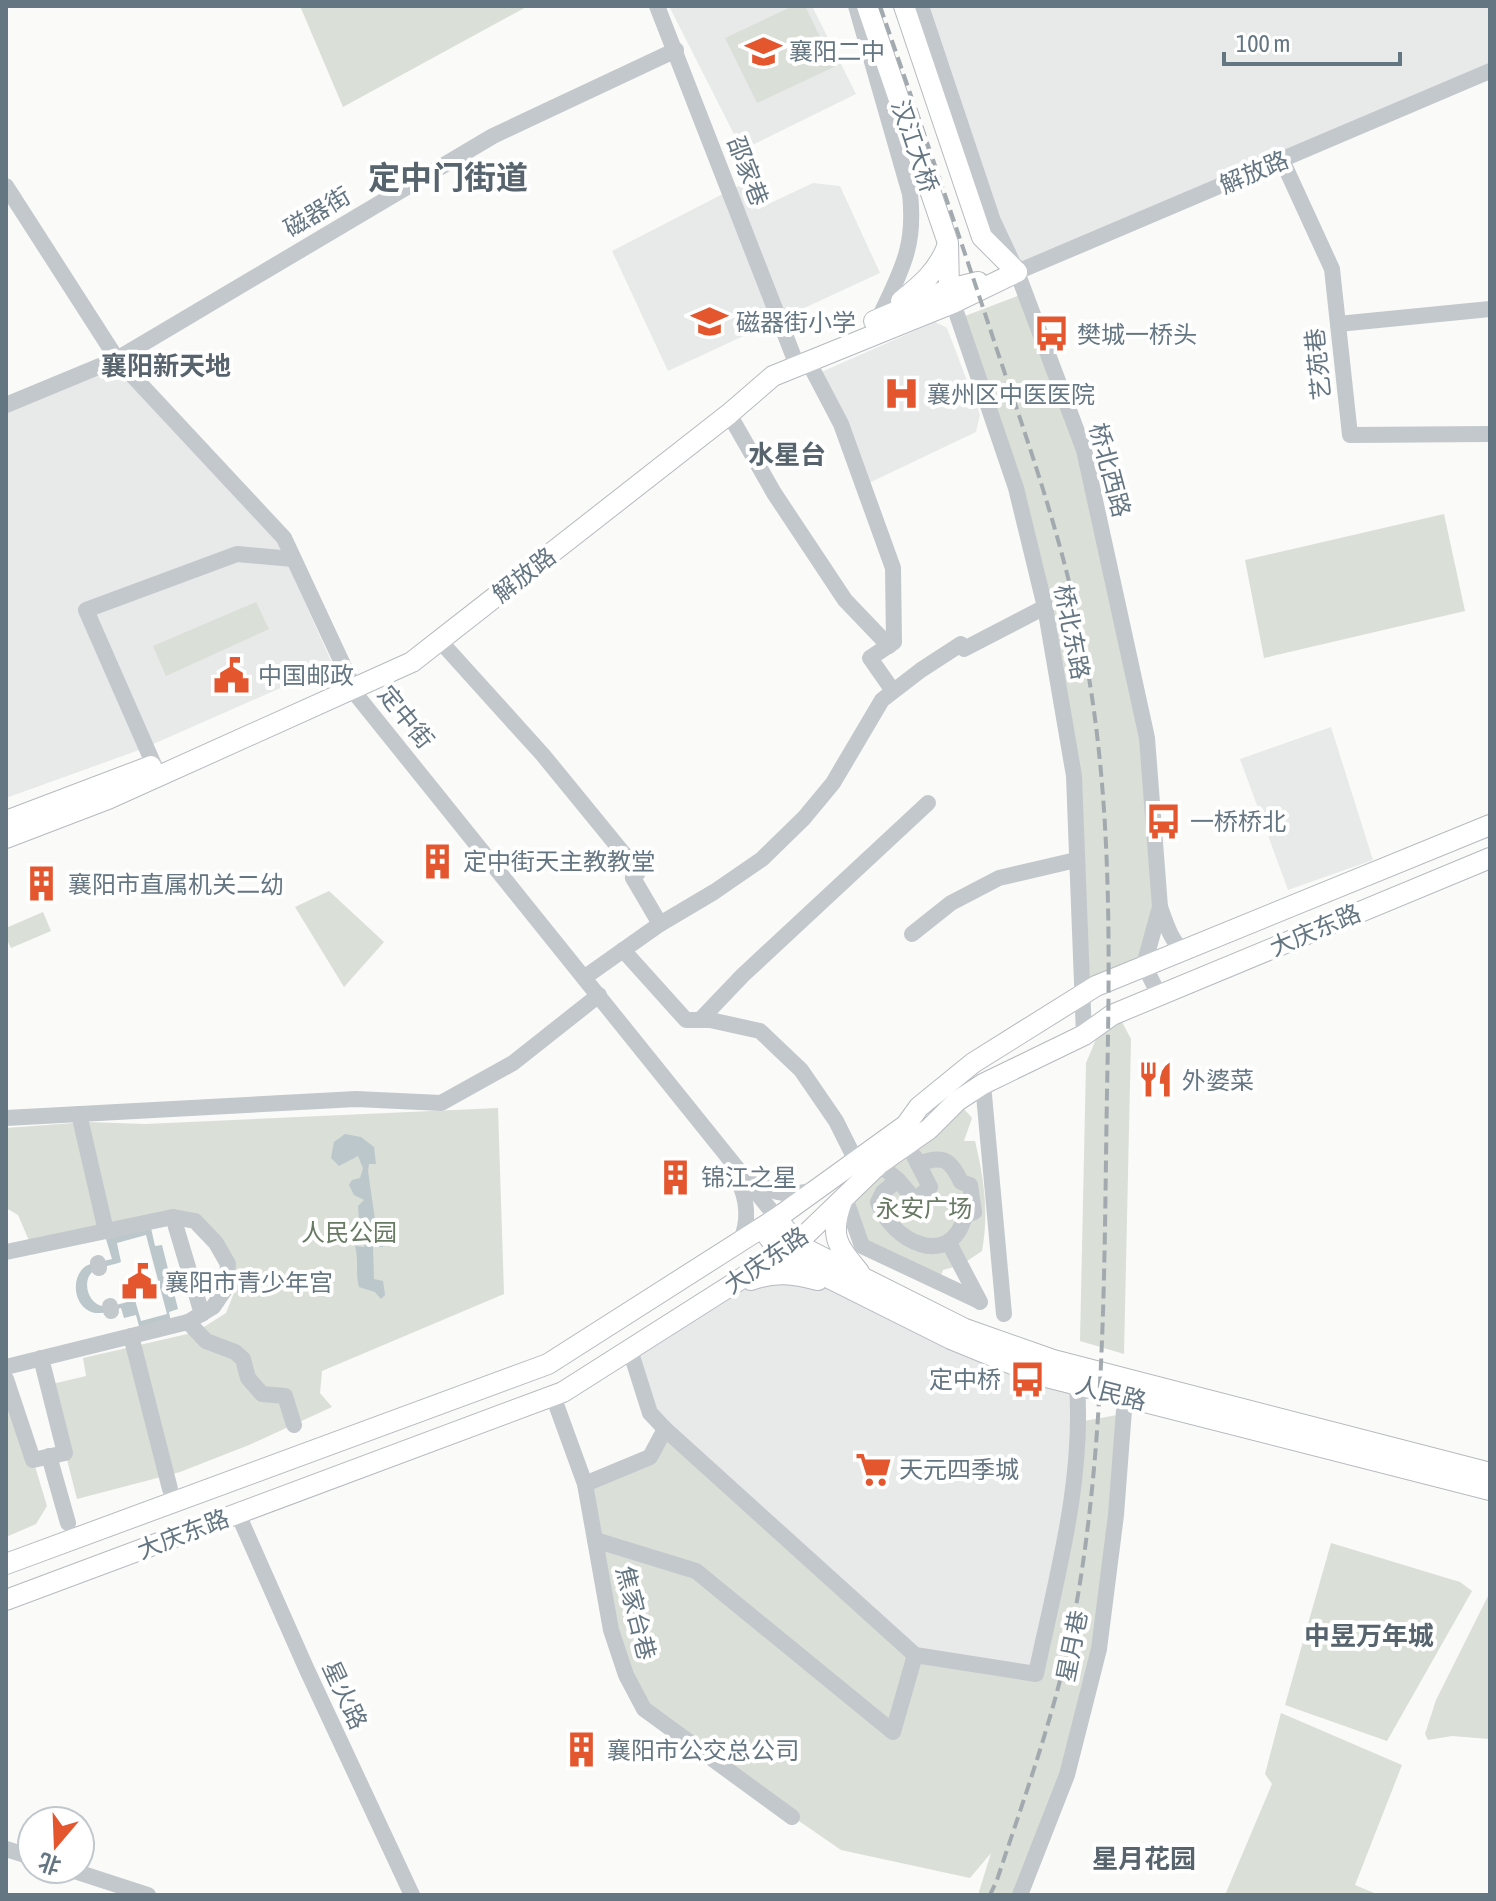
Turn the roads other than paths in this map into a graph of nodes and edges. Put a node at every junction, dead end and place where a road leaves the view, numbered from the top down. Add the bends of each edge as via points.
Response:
1 (657, 6) edge
2 (856, 6) edge
3 (867, 6) edge
4 (904, 6) edge
5 (921, 6) edge
6 (676, 50) junction
7 (1490, 71) edge
8 (1282, 160) junction
9 (6, 186) edge
10 (948, 243) junction
11 (1017, 272) junction
12 (951, 296) junction
13 (1490, 309) edge
14 (879, 318) junction
15 (1338, 324) junction
16 (801, 358) junction
17 (117, 359) junction
18 (6, 405) edge
19 (729, 414) junction
20 (1490, 434) edge
21 (293, 559) junction
22 (1045, 607) junction
23 (440, 641) junction
24 (889, 646) junction
25 (350, 684) junction
26 (893, 691) junction
27 (154, 765) junction
28 (928, 803) dead end
29 (6, 821) edge
30 (1490, 825) edge
31 (6, 838) edge
32 (1490, 858) edge
33 (1076, 860) junction
34 (1160, 907) junction
35 (660, 924) junction
36 (912, 934) dead end
37 (623, 950) junction
38 (1183, 951) junction
39 (1144, 965) junction
40 (585, 977) junction
41 (599, 995) junction
42 (1159, 995) junction
43 (1083, 996) junction
44 (700, 1020) junction
45 (1084, 1035) junction
46 (983, 1084) junction
47 (79, 1114) junction
48 (6, 1118) edge
49 (907, 1144) junction
50 (721, 1148) junction
51 (856, 1161) junction
52 (879, 1164) junction
53 (918, 1164) junction
54 (898, 1180) junction
55 (816, 1190) junction
56 (844, 1195) junction
57 (173, 1217) junction
58 (770, 1223) junction
59 (106, 1231) junction
60 (740, 1242) junction
61 (949, 1243) junction
62 (789, 1249) junction
63 (6, 1252) edge
64 (857, 1282) junction
65 (725, 1289) junction
66 (979, 1301) junction
67 (195, 1318) junction
68 (131, 1336) junction
69 (630, 1350) junction
70 (41, 1358) junction
71 (6, 1367) edge
72 (6, 1379) edge
73 (1077, 1385) junction
74 (553, 1396) junction
75 (1125, 1397) junction
76 (294, 1425) dead end
77 (665, 1429) junction
78 (49, 1456) junction
79 (1490, 1473) edge
80 (585, 1484) junction
81 (170, 1489) dead end
82 (1490, 1490) edge
83 (238, 1514) junction
84 (68, 1523) dead end
85 (595, 1540) junction
86 (35, 1553) junction
87 (6, 1557) edge
88 (6, 1564) edge
89 (27, 1593) junction
90 (6, 1600) edge
91 (6, 1607) edge
92 (915, 1655) junction
93 (792, 1817) dead end
94 (96, 1878) edge
95 (148, 1895) edge
96 (412, 1895) edge
97 (1020, 1895) edge

1 - 6 street, 邵家巷
2 - 14 street via 910,194 913,224 905,261
3 - 10 main road, 汉江大桥
4 - 11 main road, 汉江大桥 via 982,237
5 - 11 street, 桥北西路 via 993,221
6 - 16 street, 邵家巷
6 - 17 street, 磁器街 via 493,136
7 - 8 street, 解放路
8 - 11 street, 解放路
8 - 15 street, 艺苑巷 via 1332,269
9 - 17 street, 定中街
10 - 11 main road via 958,263 976,275
10 - 12 main road, 汉江大桥
10 - 14 main road via 931,276
11 - 12 main road, 解放路
11 - 34 street, 桥北西路 via 1084,450 1147,738
12 - 14 main road, 解放路
12 - 16 main road, 解放路
12 - 22 street, 桥北东路 via 1016,488
13 - 15 street
14 - 16 main road, 解放路
15 - 20 street, 艺苑巷 via 1350,435
16 - 19 main road, 解放路
16 - 24 street, 邵家巷 via 841,424 893,568 894,642
16 - 25 main road, 解放路 via 768,365 404,651
17 - 18 street, 磁器街
17 - 21 street, 定中街 via 284,538
19 - 23 main road, 解放路
19 - 24 street via 845,600
21 - 25 street, 定中街
21 - 27 street via 237,554 86,610
22 - 26 street via 964,649 961,644
22 - 33 street, 桥北东路 via 1074,776
23 - 25 main road, 解放路 via 412,662
23 - 35 street via 628,859
24 - 26 street, 邵家巷 via 870,658
25 - 27 main road, 解放路
25 - 31 main road, 解放路 via 108,799
25 - 40 street, 定中街
26 - 35 street via 804,818 762,859
27 - 29 main road, 解放路
28 - 44 street
30 - 38 main road, 大庆东路
32 - 42 main road, 大庆东路
33 - 36 street via 999,878 951,903
33 - 43 street, 桥北东路
34 - 38 street
34 - 39 street, 桥北西路
35 - 37 street
37 - 40 street
37 - 44 street via 686,1020
38 - 39 main road, 大庆东路
39 - 42 street
39 - 43 main road, 大庆东路
40 - 41 street, 定中街
41 - 47 street via 513,1063 441,1103 356,1099
41 - 50 street, 定中街
42 - 45 main road, 大庆东路 via 1112,1015
43 - 45 street, 桥北东路
43 - 51 main road, 大庆东路 via 973,1063 919,1107 906,1125
44 - 51 street via 760,1031 801,1070
45 - 46 main road, 大庆东路
46 - 49 main road, 大庆东路
46 - 66 street via 1004,1314
47 - 48 street
47 - 59 street
49 - 52 main road, 大庆东路
49 - 53 street
50 - 55 street via 762,1187 790,1195
50 - 58 street, 定中街
50 - 60 street via 745,1194 746,1230
51 - 55 main road, 大庆东路
52 - 54 street
52 - 56 main road, 大庆东路
53 - 54 street via 930,1187 915,1200
53 - 61 street via 935,1158 946,1161 961,1182 970,1185 974,1212 965,1216 961,1231
54 - 61 street via 878,1202 882,1214 913,1241 933,1247
55 - 58 main road, 大庆东路
56 - 62 main road, 大庆东路
56 - 64 main road via 837,1216 838,1246
56 - 66 street via 862,1246
57 - 59 street
57 - 67 street
57 - 67 street via 195,1221 228,1264 226,1288 213,1307
58 - 60 main road, 大庆东路
58 - 62 main road, 人民路
59 - 63 street
60 - 86 main road, 大庆东路 via 548,1364
61 - 66 street
62 - 64 main road, 人民路
62 - 65 main road, 大庆东路
64 - 65 main road via 769,1273
64 - 73 main road, 人民路 via 951,1339
64 - 79 main road, 人民路 via 1053,1360
65 - 69 main road, 大庆东路
67 - 68 street
67 - 76 street via 206,1341 243,1359 248,1378 262,1394 285,1396
68 - 70 street
68 - 81 street
69 - 74 main road, 大庆东路
69 - 77 street via 650,1413
70 - 71 street
70 - 78 street via 65,1453
72 - 78 street via 33,1460
73 - 75 main road, 人民路
73 - 92 street via 1073,1498 1036,1674
74 - 80 street, 焦家台巷
74 - 83 main road, 大庆东路
75 - 82 main road, 人民路
75 - 97 street, 星月巷 via 1099,1649 1067,1775
77 - 80 street via 650,1457
77 - 92 street
78 - 84 street
80 - 85 street, 焦家台巷
83 - 89 main road, 大庆东路
83 - 96 street, 星火路
85 - 92 street via 696,1571 893,1732
85 - 93 street, 焦家台巷 via 611,1630 644,1709
86 - 87 main road
86 - 88 main road, 大庆东路
89 - 90 main road, 大庆东路
89 - 91 main road
94 - 95 street

